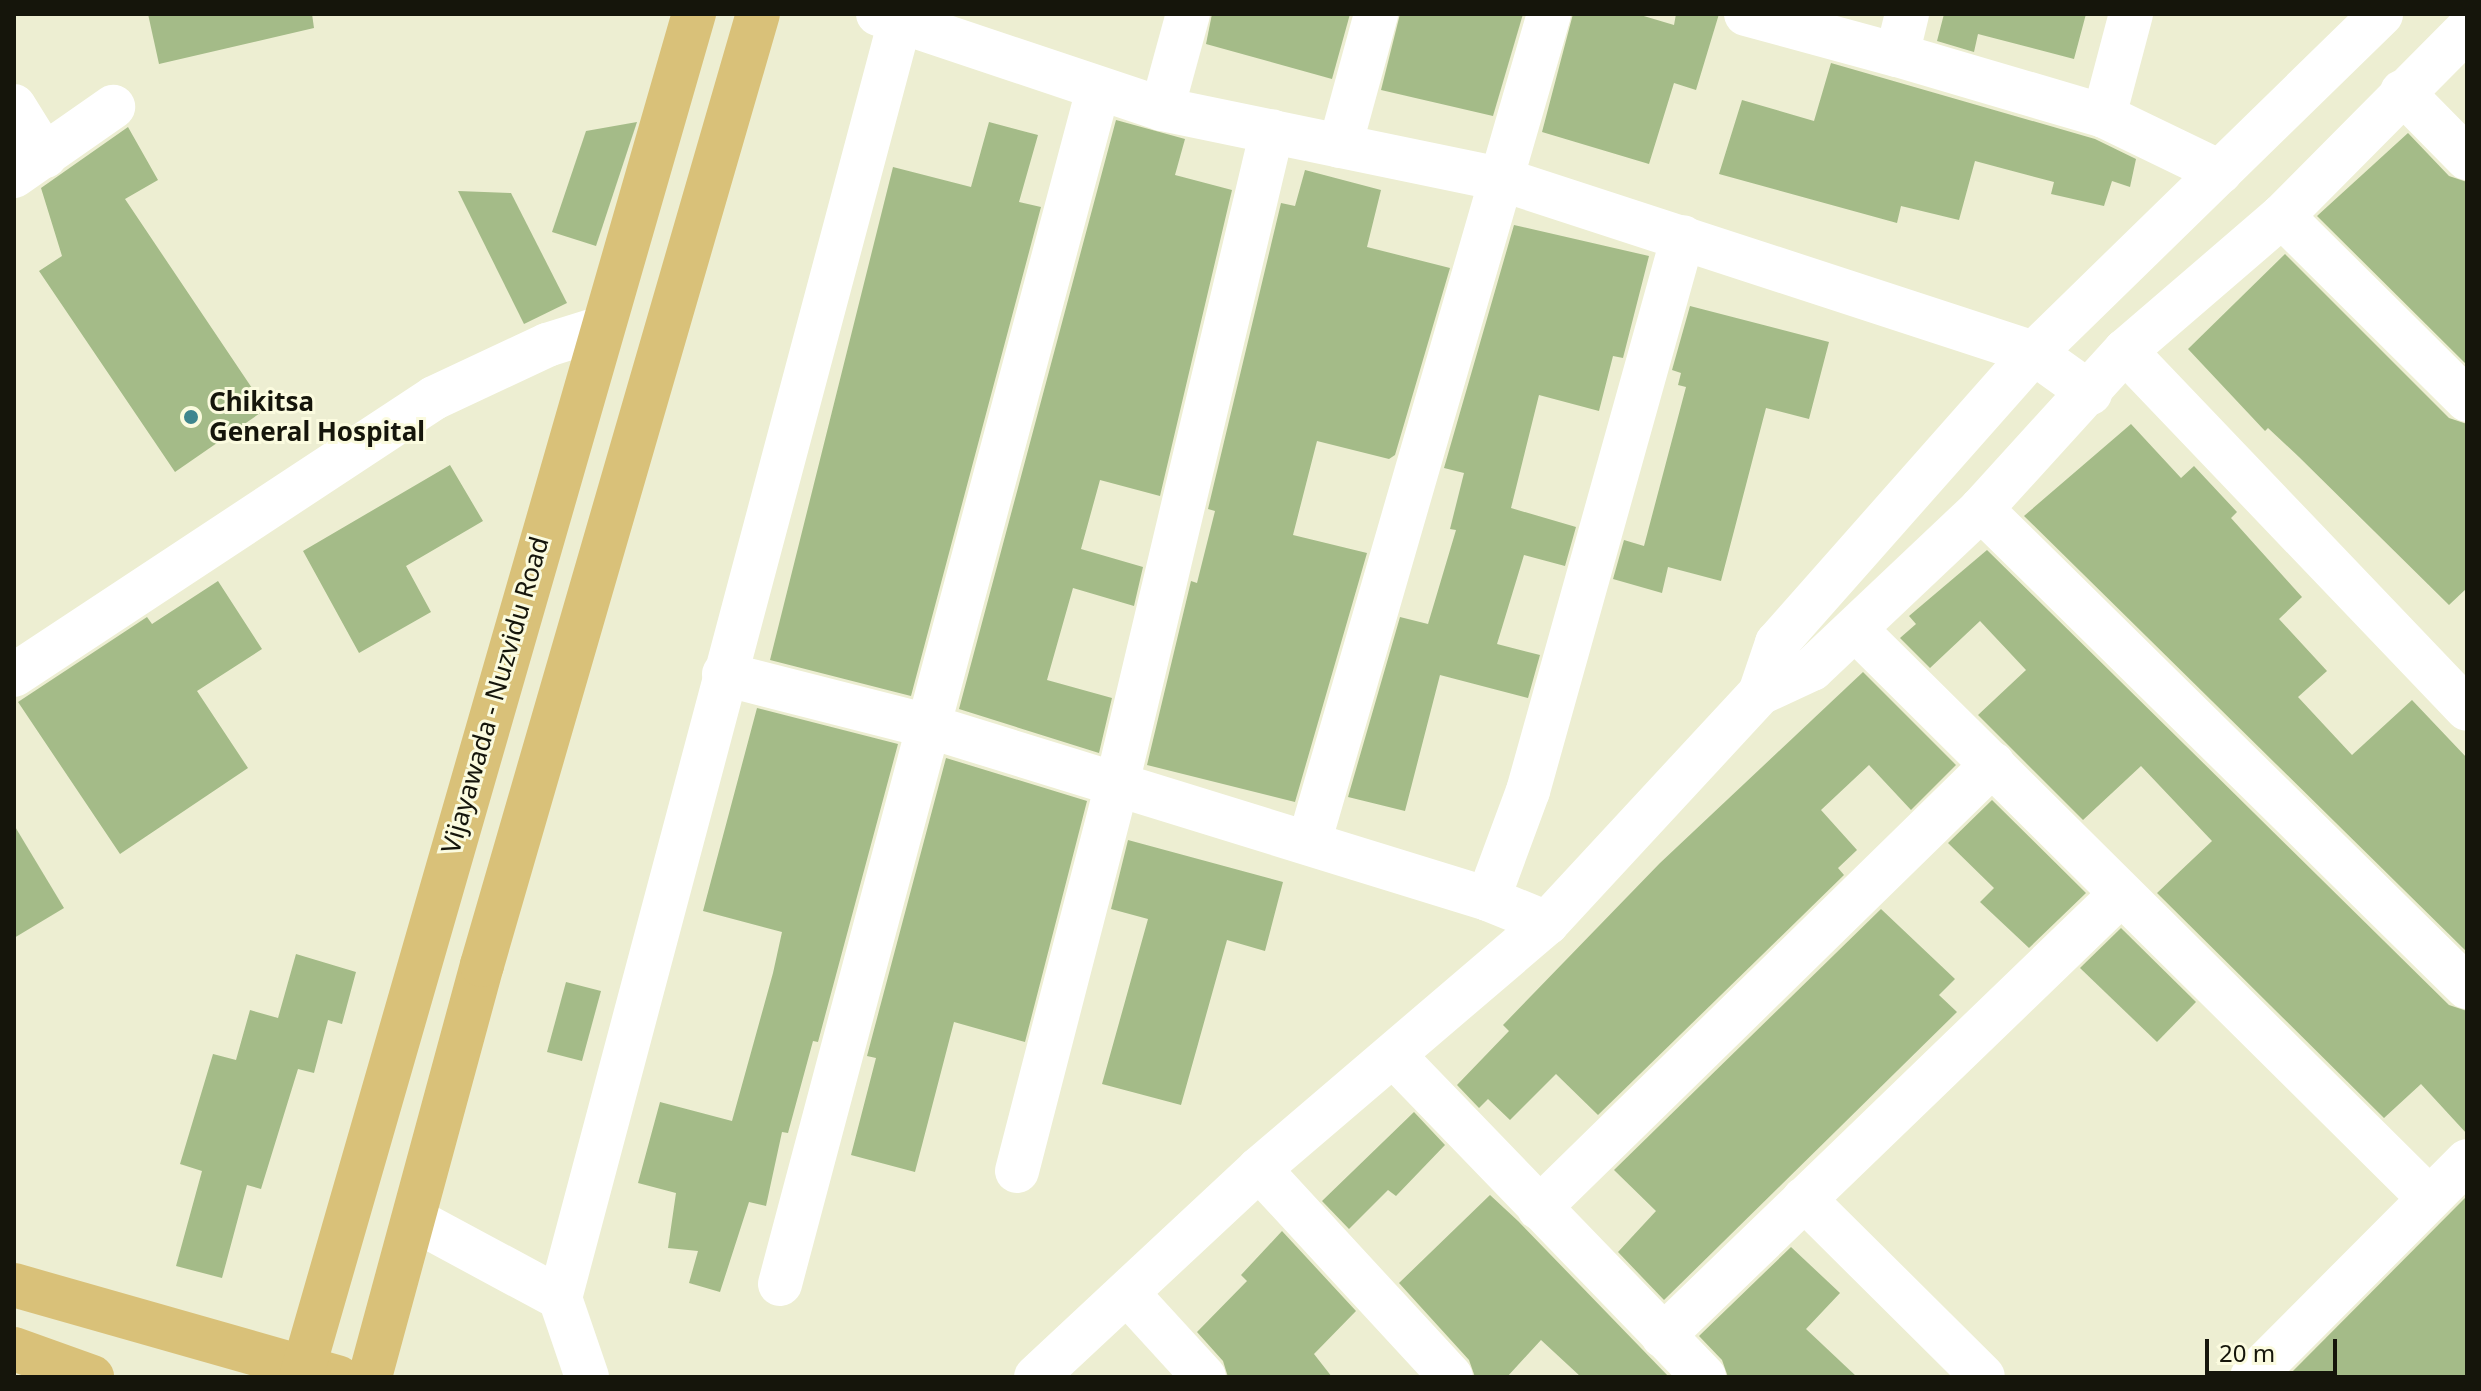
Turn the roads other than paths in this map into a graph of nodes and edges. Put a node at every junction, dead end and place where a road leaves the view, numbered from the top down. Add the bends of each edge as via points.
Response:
1 (694, 14) edge
2 (758, 14) edge
3 (1188, 14) edge
4 (1376, 14) edge
5 (1549, 14) edge
6 (1746, 14) edge
7 (1907, 14) edge
8 (2131, 14) edge
9 (2381, 14) edge
10 (890, 16) edge
11 (2467, 30) edge
12 (1897, 55) junction
13 (1098, 90) junction
14 (2402, 92) junction
15 (14, 106) edge
16 (113, 107) dead end
17 (1162, 109) junction
18 (2104, 116) junction
19 (1272, 131) junction
20 (1340, 146) junction
21 (2467, 158) edge
22 (29, 166) edge
23 (2220, 172) junction
24 (1504, 180) junction
25 (2282, 216) junction
26 (1683, 237) junction
27 (601, 328) junction
28 (2125, 351) junction
29 (2034, 353) junction
30 (2090, 393) junction
31 (2467, 400) edge
32 (1981, 509) junction
33 (1855, 629) junction
34 (724, 674) junction
35 (14, 675) edge
36 (1760, 693) junction
37 (2467, 709) edge
38 (928, 726) junction
39 (1993, 764) junction
40 (1117, 784) junction
41 (1309, 843) junction
42 (2119, 896) junction
43 (1488, 899) junction
44 (1547, 923) junction
45 (2467, 987) edge
46 (1395, 1057) junction
47 (2467, 1161) edge
48 (1259, 1169) junction
49 (1017, 1171) dead end
50 (2429, 1198) junction
51 (1804, 1199) junction
52 (1539, 1208) junction
53 (415, 1220) junction
54 (780, 1284) dead end
55 (14, 1285) edge
56 (534, 1285) junction
57 (1127, 1293) junction
58 (1663, 1336) junction
59 (14, 1349) edge
60 (315, 1373) edge
61 (92, 1377) edge
62 (370, 1377) edge
63 (587, 1377) edge
64 (1036, 1377) edge
65 (1204, 1377) edge
66 (1451, 1377) edge
67 (1704, 1377) edge
68 (1983, 1377) edge
69 (2252, 1377) edge

1 - 27 main road, Vijayawada - Nuzvidu Road
2 - 53 main road via 482,965
3 - 17 street
4 - 20 street
5 - 24 street
6 - 12 street
7 - 12 street
8 - 18 street
9 - 23 street
10 - 13 street
10 - 34 street
11 - 14 street
12 - 18 street
13 - 17 street
13 - 38 street
14 - 21 street
14 - 25 street
15 - 22 street
16 - 22 street
17 - 19 street
18 - 23 street
19 - 20 street
19 - 40 street
20 - 24 street
23 - 29 street
24 - 26 street
24 - 41 street
25 - 28 street
25 - 31 street
26 - 29 street
26 - 43 street via 1528,791
27 - 35 street via 547,345 434,398
27 - 60 main road, Vijayawada - Nuzvidu Road
28 - 30 street
28 - 37 street
29 - 30 street
29 - 36 street via 1777,643
30 - 32 street
32 - 33 street
32 - 45 street
33 - 36 street via 1812,669
33 - 39 street
34 - 38 street
34 - 56 street
36 - 44 street
38 - 40 street
38 - 54 street
39 - 42 street
39 - 52 street
40 - 41 street
40 - 49 street
41 - 43 street
42 - 50 street
42 - 51 street
43 - 44 street
44 - 46 street
46 - 48 street
46 - 52 street
47 - 50 street
48 - 57 street
48 - 66 street
50 - 69 street
51 - 58 street
51 - 68 street
52 - 58 street
53 - 56 street
53 - 62 main road
55 - 60 main road
56 - 63 street
57 - 64 street
57 - 65 street
58 - 67 street
59 - 61 main road

